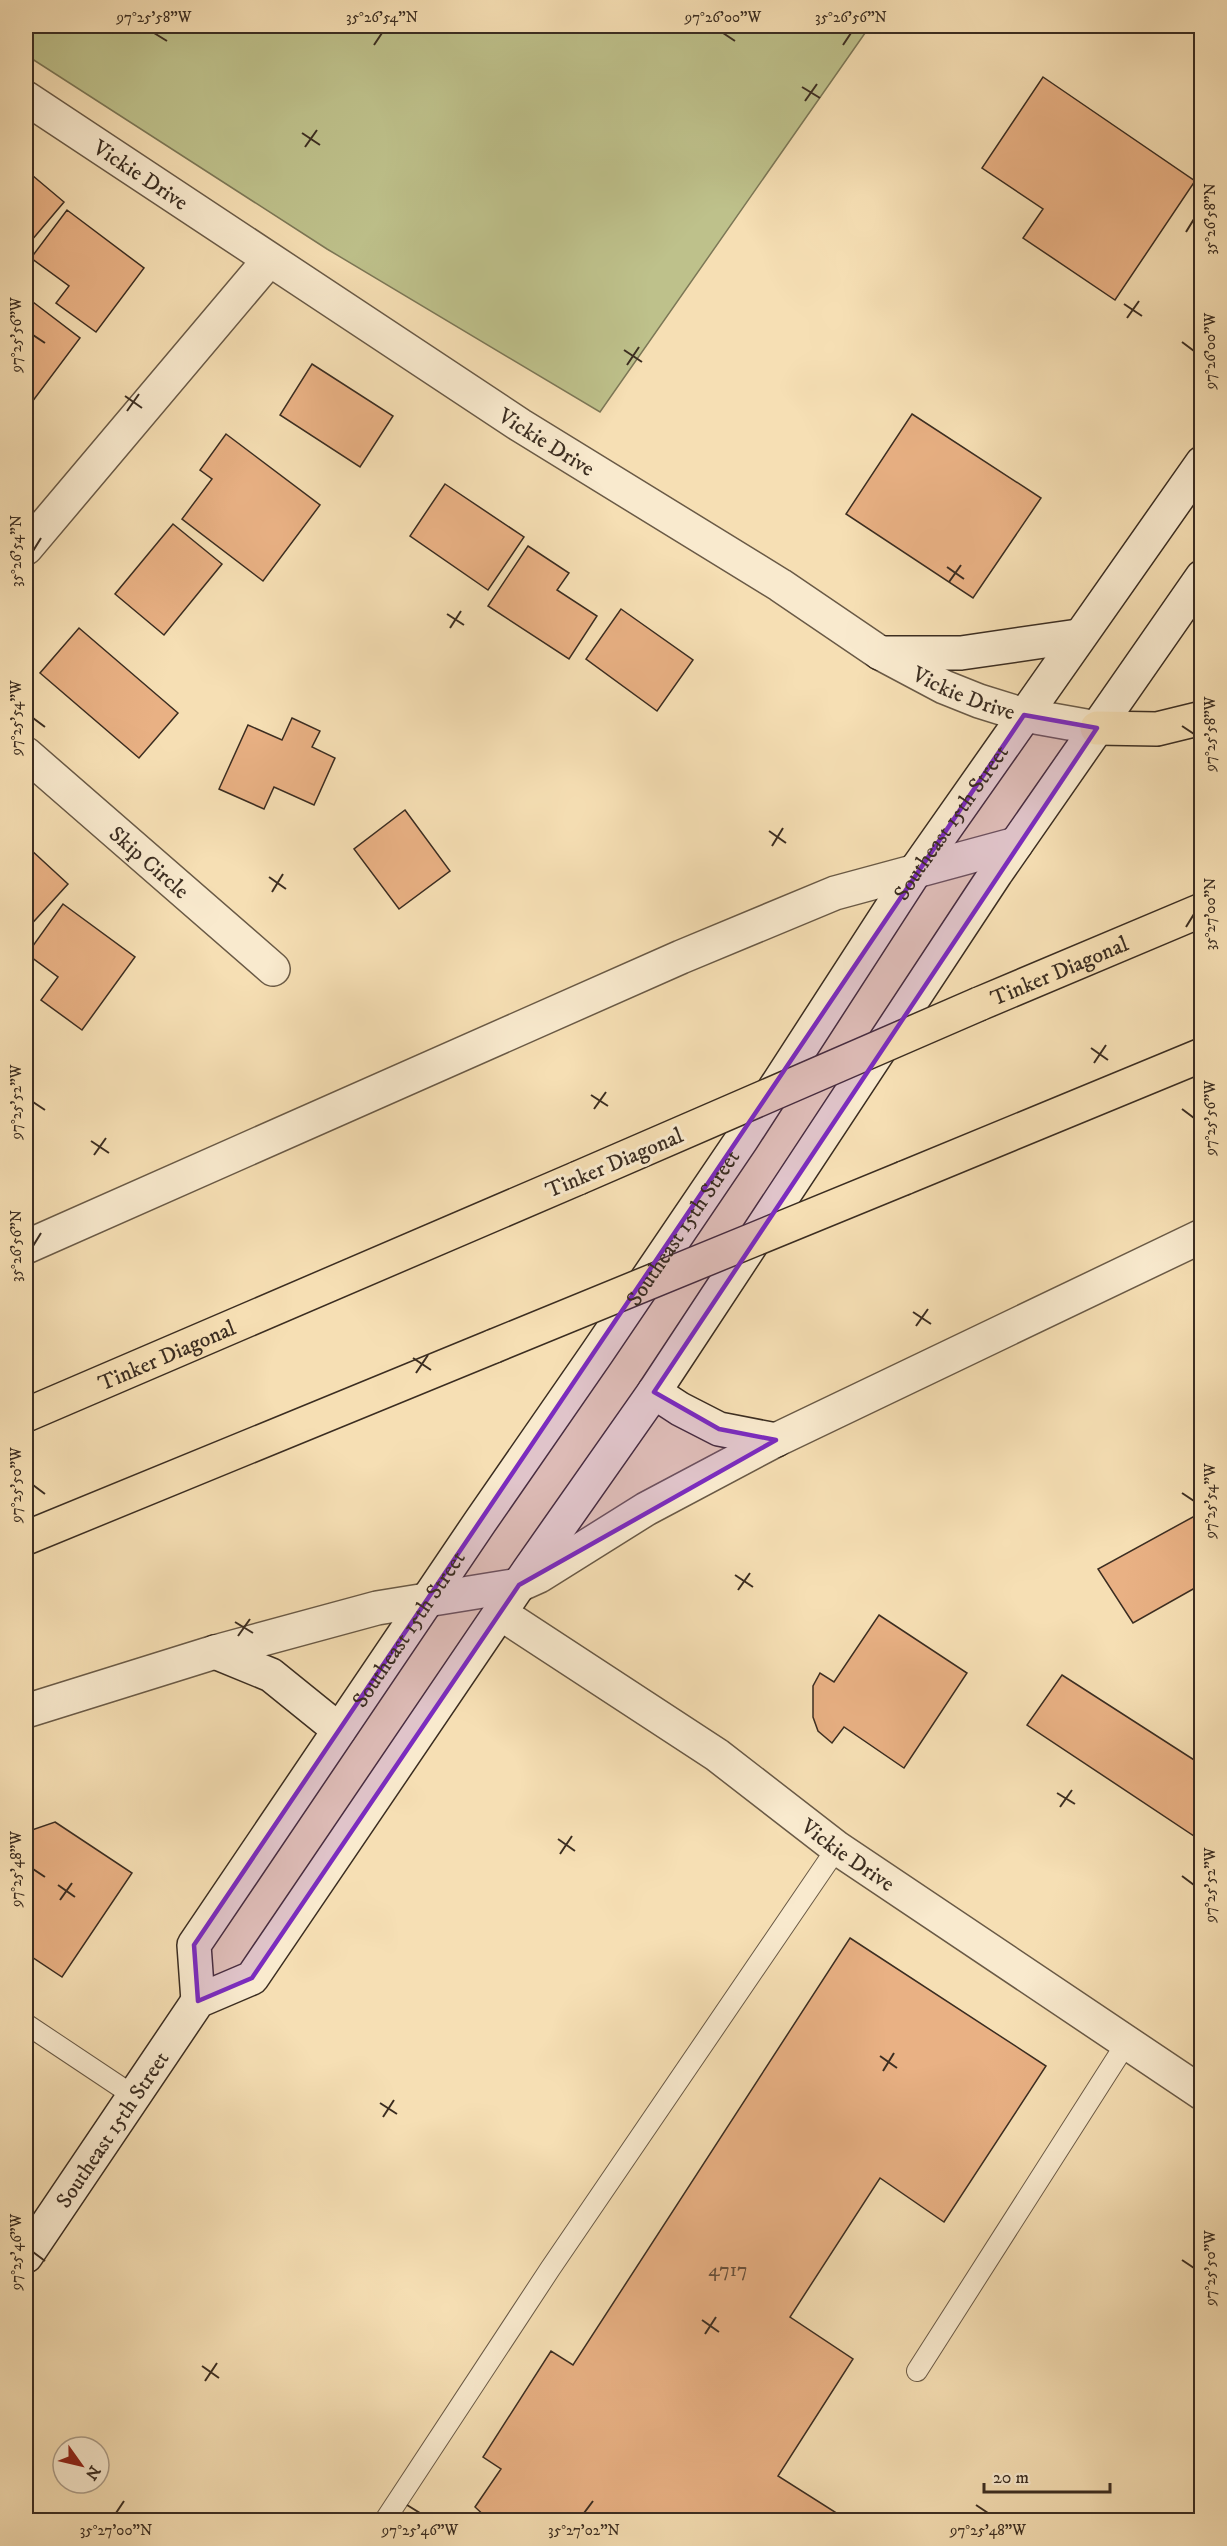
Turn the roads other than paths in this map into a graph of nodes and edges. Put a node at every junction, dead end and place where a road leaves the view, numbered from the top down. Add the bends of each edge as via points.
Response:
1 (26, 98) edge
2 (269, 260) junction
3 (1202, 463) edge
4 (26, 548) edge
5 (1202, 577) edge
6 (1078, 636) junction
7 (880, 653) junction
8 (1024, 715) junction
9 (1202, 718) edge
10 (1097, 728) junction
11 (26, 754) edge
12 (1016, 844) junction
13 (916, 870) junction
14 (1202, 910) edge
15 (273, 969) dead end
16 (1202, 1055) edge
17 (1202, 1236) edge
18 (26, 1247) edge
19 (654, 1392) junction
20 (26, 1415) edge
21 (776, 1440) junction
22 (26, 1538) edge
23 (519, 1585) junction
24 (428, 1600) junction
25 (500, 1613) junction
26 (214, 1652) junction
27 (26, 1711) edge
28 (339, 1730) junction
29 (837, 1848) junction
30 (198, 2001) junction
31 (26, 2024) edge
32 (1126, 2042) junction
33 (1202, 2093) edge
34 (134, 2096) junction
35 (26, 2256) edge
36 (917, 2371) dead end
37 (386, 2520) edge

1 - 2 street, Vickie Drive
2 - 4 street
2 - 7 street, Vickie Drive via 520,425 780,585
3 - 6 street, Southeast 15th Street
5 - 10 street
6 - 7 street via 961,653
6 - 8 street, Southeast 15th Street
7 - 8 street, Vickie Drive via 944,687
8 - 10 street, Vickie Drive
8 - 13 street, Southeast 15th Street
9 - 10 highway via 1157,729
10 - 12 street
11 - 15 street, Skip Circle
12 - 13 street
12 - 19 street
13 - 18 street via 835,893 681,957
13 - 24 street, Southeast 15th Street via 742,1138
14 - 20 highway, Tinker Diagonal, bridge
16 - 22 highway, bridge
17 - 21 street
19 - 21 street via 719,1429
19 - 23 street
21 - 23 street via 646,1509
23 - 24 street
23 - 25 street
24 - 26 street via 377,1608
24 - 28 street, Southeast 15th Street
25 - 29 street, Vickie Drive via 717,1755
25 - 30 street via 252,1978
26 - 27 street
26 - 28 street via 271,1675
28 - 30 street, Southeast 15th Street via 194,1945
29 - 32 street, Vickie Drive
29 - 37 lane via 557,2259
30 - 34 street, Southeast 15th Street
31 - 34 lane
32 - 33 street, Vickie Drive
32 - 36 lane
34 - 35 street, Southeast 15th Street

